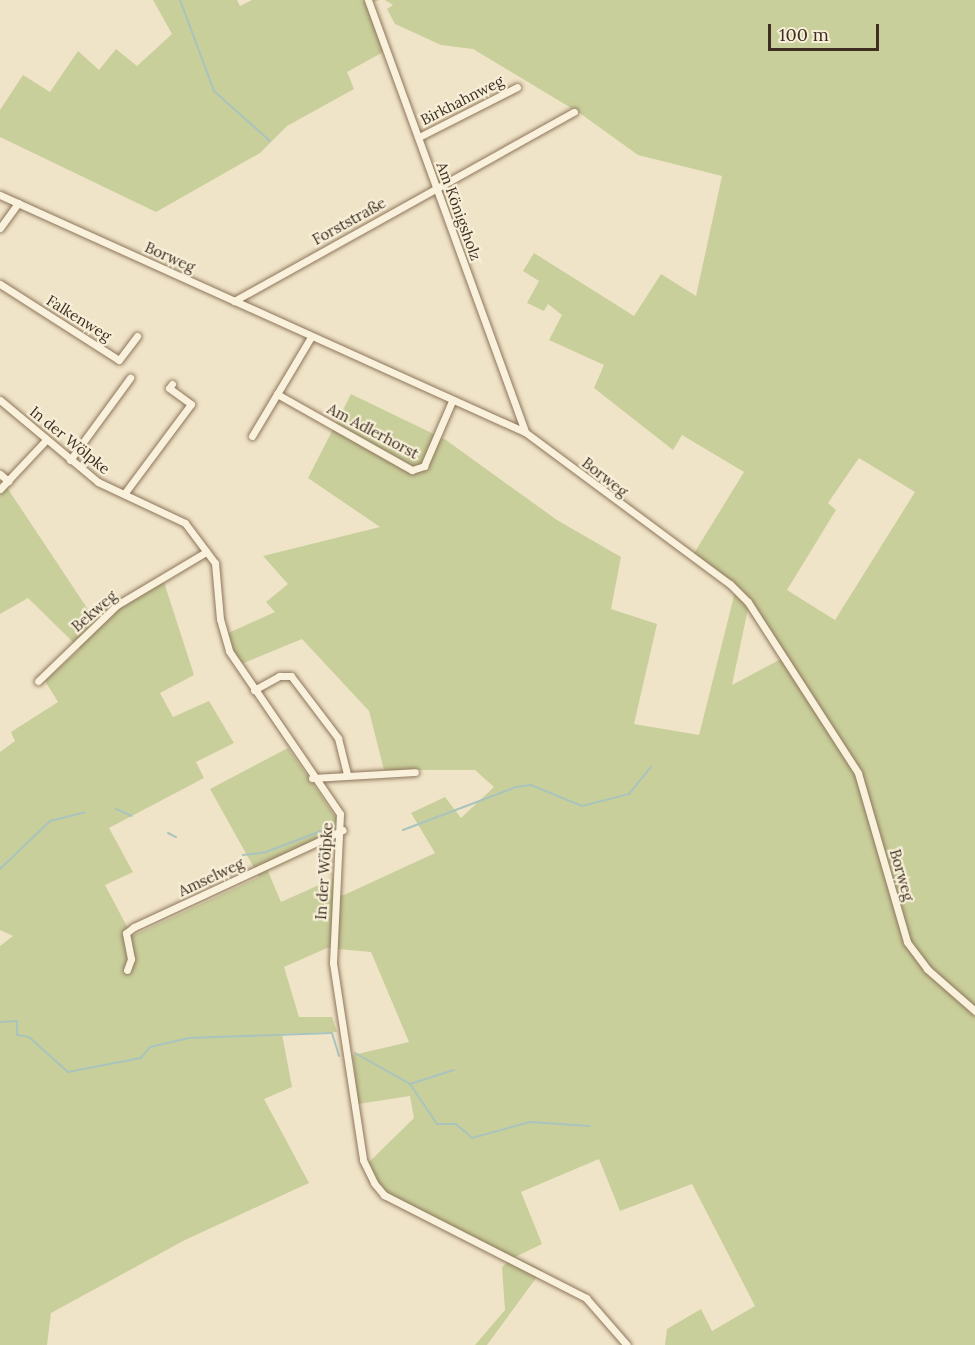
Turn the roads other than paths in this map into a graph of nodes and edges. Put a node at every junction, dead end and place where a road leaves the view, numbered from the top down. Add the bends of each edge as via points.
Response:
1 (368, 0) edge
2 (517, 87) dead end
3 (574, 112) dead end
4 (419, 137) junction
5 (436, 188) junction
6 (0, 195) edge
7 (18, 203) junction
8 (0, 228) edge
9 (0, 284) edge
10 (234, 301) junction
11 (137, 336) dead end
12 (311, 337) junction
13 (130, 378) dead end
14 (172, 384) dead end
15 (278, 394) junction
16 (0, 400) edge
17 (452, 401) junction
18 (525, 432) junction
19 (252, 436) dead end
20 (46, 440) junction
21 (70, 460) junction
22 (0, 474) edge
23 (8, 481) junction
24 (0, 489) edge
25 (124, 494) junction
26 (206, 552) junction
27 (38, 681) dead end
28 (254, 690) junction
29 (415, 772) dead end
30 (347, 773) junction
31 (312, 778) junction
32 (343, 830) junction
33 (127, 970) dead end
34 (975, 1011) edge
35 (627, 1345) edge

1 - 4 street, Am Königsholz
2 - 4 street, Birkhahnweg
3 - 5 street, Forststraße
4 - 5 street, Am Königsholz
5 - 10 street, Forststraße
5 - 18 street, Am Königsholz
6 - 7 street, Borweg
7 - 8 street
7 - 10 street, Borweg
9 - 11 street, Falkenweg via 119,360
10 - 12 street, Borweg
12 - 15 street
12 - 17 street, Borweg
13 - 21 street
14 - 25 street via 169,388 191,404
15 - 17 street, Am Adlerhorst via 418,471 424,466
15 - 19 street
16 - 20 street, In der Wölpke
17 - 18 street, Borweg
18 - 34 street, Borweg via 748,602 858,773 907,942 927,969
20 - 21 street, In der Wölpke
20 - 23 street
21 - 25 street, In der Wölpke via 98,482
22 - 23 street
23 - 24 street
25 - 26 street, In der Wölpke via 179,518
26 - 27 street, Bekweg via 117,605
26 - 28 street, In der Wölpke via 215,563 224,637
28 - 30 street via 279,676 291,676 338,738
28 - 31 street, In der Wölpke
29 - 30 street
30 - 31 street
31 - 32 street, In der Wölpke via 340,814
32 - 33 street, Amselweg via 134,927 126,933 131,959
32 - 35 street, In der Wölpke via 333,963 363,1160 374,1183 384,1195 586,1298

